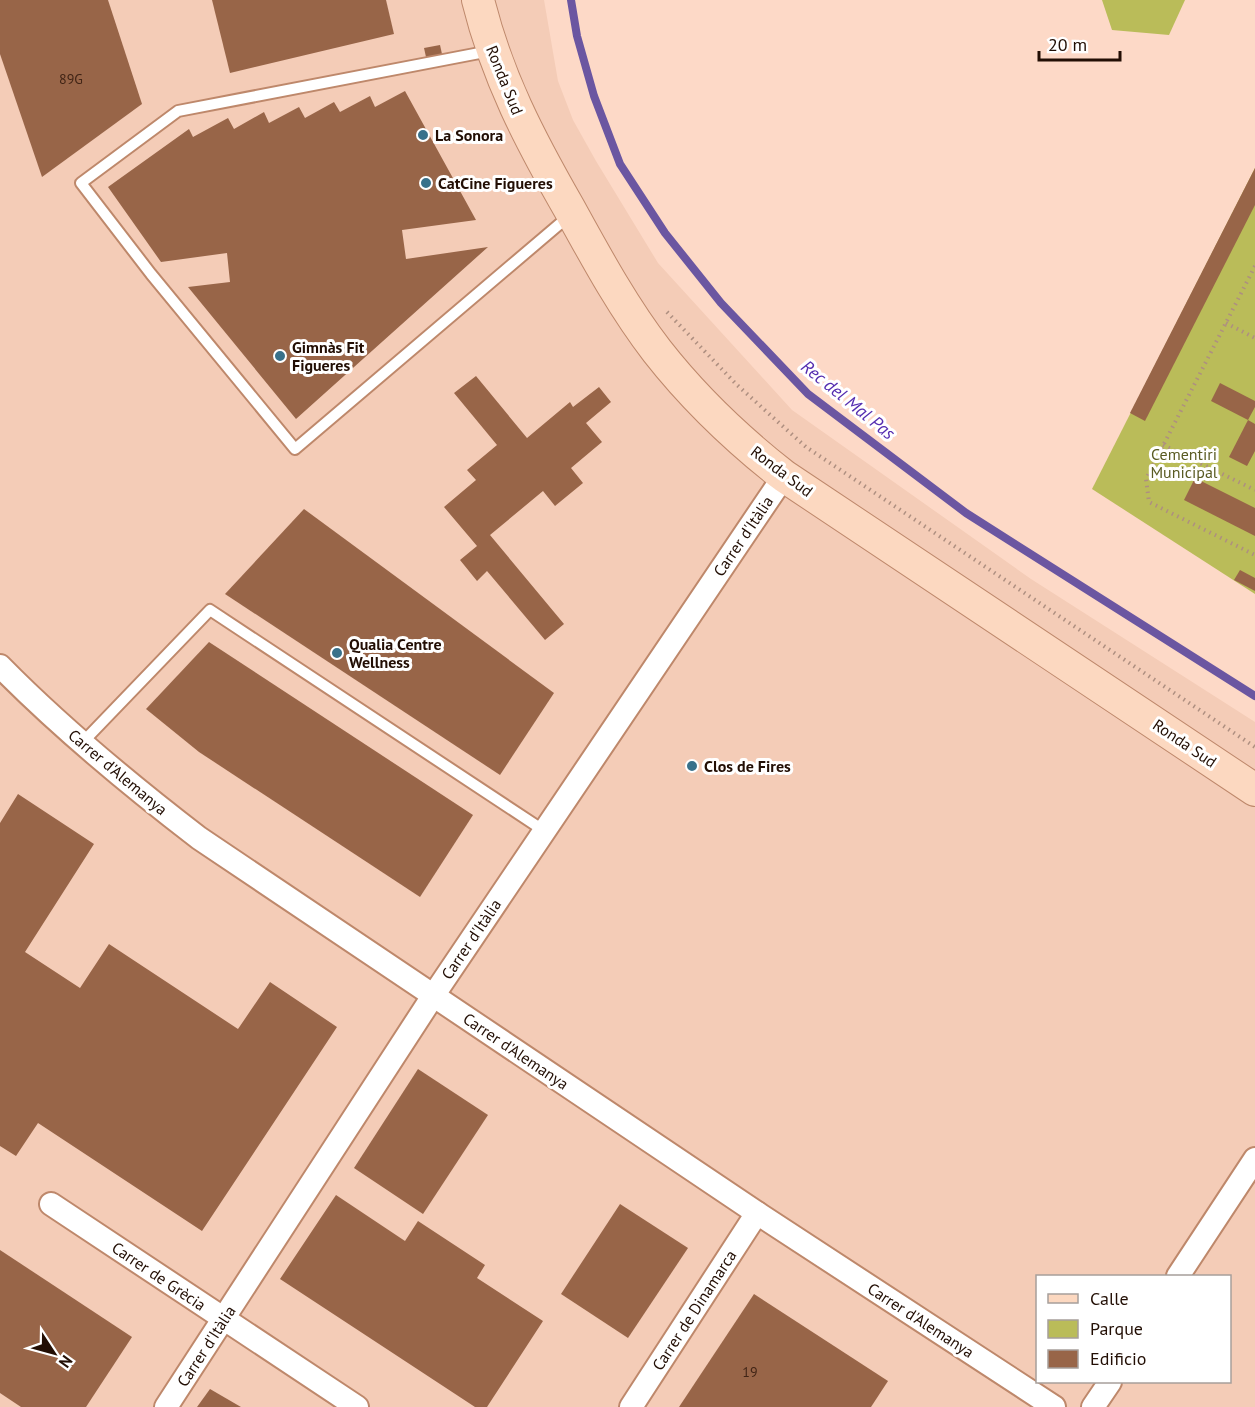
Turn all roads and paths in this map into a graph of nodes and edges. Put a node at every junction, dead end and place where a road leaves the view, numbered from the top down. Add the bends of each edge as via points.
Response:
1 (478, 0) edge
2 (492, 51) junction
3 (572, 214) junction
4 (1255, 266) edge
5 (1254, 272) edge
6 (662, 305) dead end
7 (1226, 323) junction
8 (1255, 338) edge
9 (1163, 444) junction
10 (784, 476) junction
11 (1255, 490) edge
12 (1255, 555) edge
13 (0, 666) edge
14 (82, 743) junction
15 (1255, 747) edge
16 (1255, 790) edge
17 (543, 830) junction
18 (433, 996) junction
19 (1255, 1159) edge
20 (51, 1204) dead end
21 (757, 1213) junction
22 (1179, 1275) edge
23 (224, 1320) junction
24 (1109, 1383) edge
25 (166, 1407) edge
26 (357, 1407) edge
27 (631, 1407) edge
28 (1054, 1407) edge
29 (1093, 1407) edge

1 - 2 main road, Ronda Sud
2 - 3 main road, Ronda Sud via 532,145
2 - 3 lane via 178,111 81,183 295,449
3 - 10 main road, Ronda Sud via 609,279 658,351 737,435
4 - 5 path
5 - 7 path
6 - 15 path via 737,385 806,447
7 - 8 path
7 - 9 path
9 - 11 path
9 - 12 path via 1146,479 1149,502
10 - 16 main road, Ronda Sud
10 - 17 street, Carrer d'Itàlia
13 - 14 street, Carrer d'Alemanya
14 - 17 lane via 210,610
14 - 18 street, Carrer d'Alemanya via 199,838
17 - 18 street, Carrer d'Itàlia
18 - 21 street, Carrer d'Alemanya
18 - 23 street, Carrer d'Itàlia
19 - 22 street
20 - 23 street, Carrer de Grècia
21 - 27 street, Carrer de Dinamarca
21 - 28 street, Carrer d'Alemanya
23 - 25 street, Carrer d'Itàlia
23 - 26 street, Carrer de Grècia
24 - 29 street

